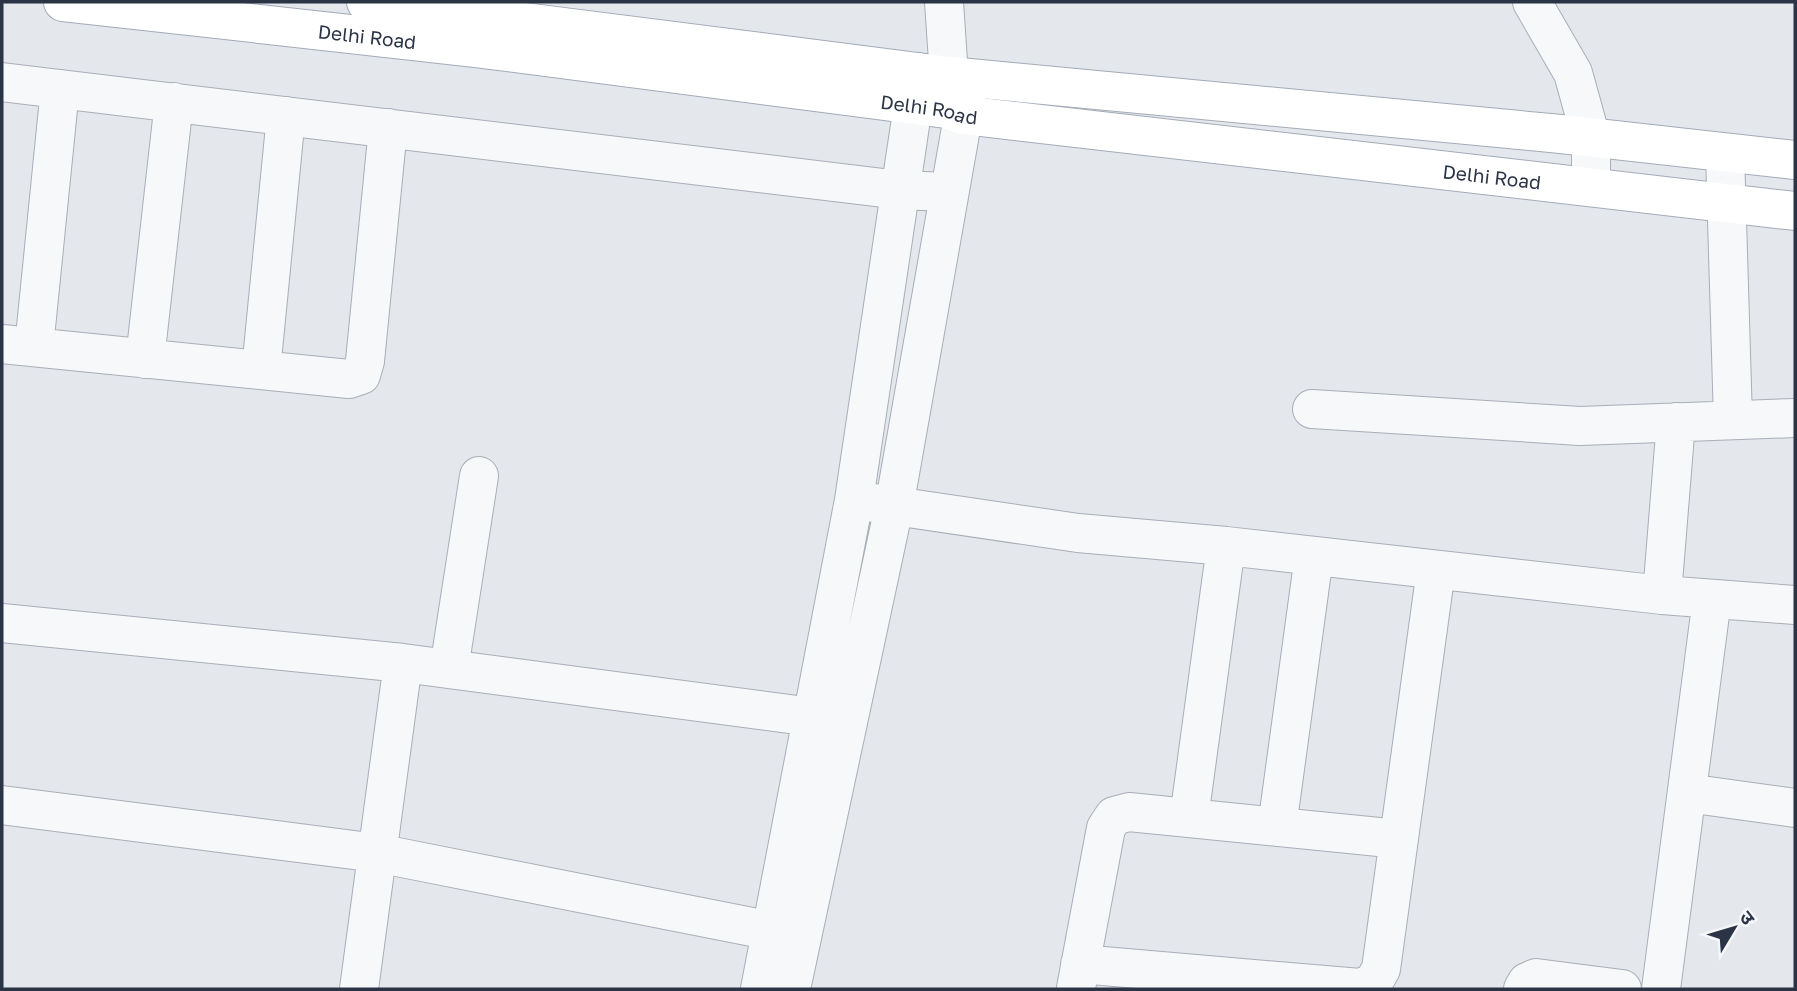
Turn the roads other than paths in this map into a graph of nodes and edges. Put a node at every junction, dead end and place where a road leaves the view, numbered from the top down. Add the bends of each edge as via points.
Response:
1 (63, 2) edge
2 (366, 2) edge
3 (944, 2) edge
4 (1532, 2) edge
5 (2, 82) edge
6 (60, 89) junction
7 (943, 92) junction
8 (174, 102) junction
9 (286, 116) junction
10 (388, 128) junction
11 (1591, 138) junction
12 (1725, 153) junction
13 (1795, 160) edge
14 (1591, 187) junction
15 (900, 190) junction
16 (947, 192) junction
17 (1727, 202) junction
18 (1795, 211) edge
19 (18, 345) edge
20 (145, 359) junction
21 (261, 370) junction
22 (1312, 410) dead end
23 (1795, 418) edge
24 (1733, 420) junction
25 (1676, 422) junction
26 (479, 476) dead end
27 (854, 499) junction
28 (894, 507) junction
29 (1226, 546) junction
30 (1314, 556) junction
31 (1436, 570) junction
32 (1662, 595) junction
33 (1713, 599) junction
34 (1795, 605) edge
35 (2, 622) edge
36 (403, 663) junction
37 (449, 669) junction
38 (829, 722) junction
39 (1687, 793) junction
40 (2, 805) edge
41 (1795, 808) edge
42 (1189, 818) junction
43 (1277, 827) junction
44 (1399, 839) junction
45 (377, 853) junction
46 (787, 934) junction
47 (1078, 976) edge
48 (359, 989) edge
49 (760, 989) edge
50 (792, 989) edge
51 (1523, 989) edge
52 (1622, 989) edge
53 (1661, 989) edge

1 - 7 main road, Delhi Road via 476,48
2 - 7 main road
3 - 7 street
4 - 11 street via 1573,73
5 - 6 street
6 - 8 street
6 - 19 street
7 - 11 main road
7 - 14 main road, Delhi Road
7 - 15 street
7 - 16 street
8 - 9 street
8 - 20 street
9 - 10 street
9 - 21 street
10 - 15 street
10 - 21 street via 361,375 349,379
11 - 12 main road
11 - 14 street
12 - 13 main road
12 - 17 street
14 - 17 main road, Delhi Road
15 - 16 street
15 - 27 street
16 - 28 street
17 - 18 main road, Delhi Road
17 - 24 street
19 - 20 street
20 - 21 street
22 - 25 street via 1580,426
23 - 24 street
24 - 25 street
25 - 32 street
26 - 37 street
27 - 28 street
27 - 38 street
28 - 29 street via 1078,533
28 - 38 street
29 - 30 street
29 - 42 street
30 - 31 street
30 - 43 street
31 - 32 street
31 - 44 street
32 - 33 street
33 - 34 street
33 - 39 street
35 - 36 street
36 - 37 street
36 - 45 street
37 - 38 street
38 - 46 street
39 - 41 street
39 - 53 street
40 - 45 street
42 - 43 street
42 - 47 street via 1129,812 1114,816 1106,828
43 - 44 street
44 - 47 street via 1381,969 1373,983 1360,988
45 - 46 street
45 - 48 street
46 - 49 street
46 - 50 street
51 - 52 street via 1536,978

